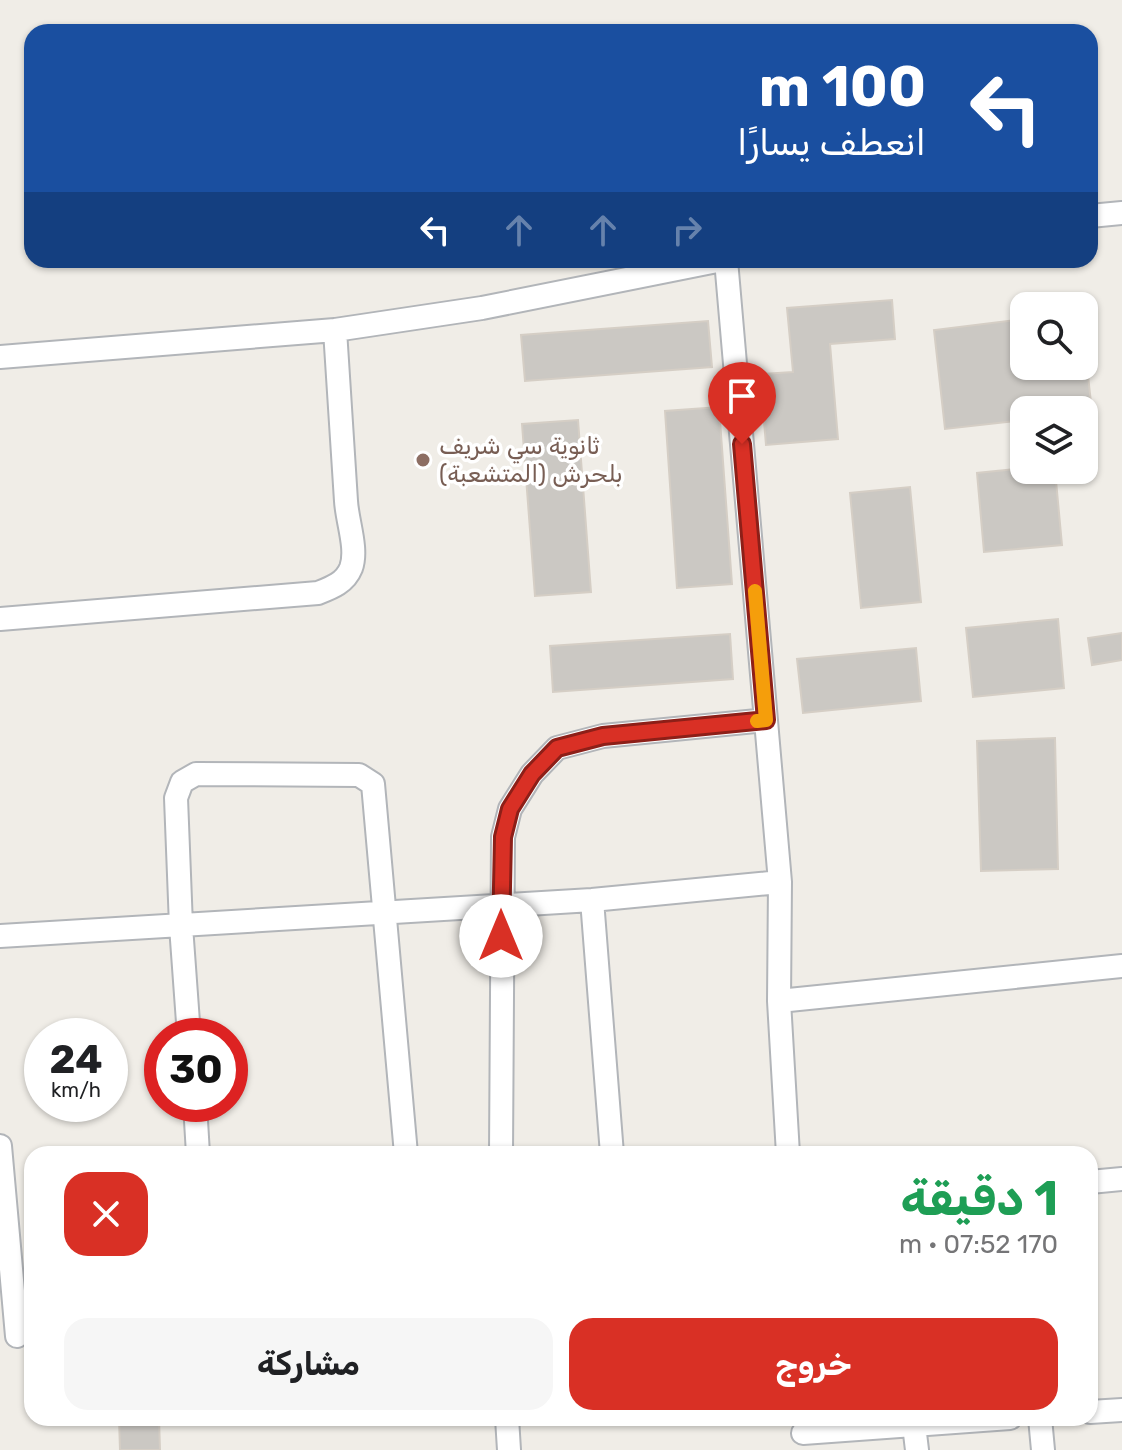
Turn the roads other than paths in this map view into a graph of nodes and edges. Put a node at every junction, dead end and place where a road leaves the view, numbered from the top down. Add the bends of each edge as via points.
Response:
1 (1122, 213) edge
2 (1098, 215) edge
3 (684, 268) edge
4 (725, 268) edge
5 (335, 330) junction
6 (0, 357) edge
7 (0, 619) edge
8 (766, 720) junction
9 (780, 882) junction
10 (592, 900) junction
11 (501, 905) junction
12 (386, 912) junction
13 (181, 926) junction
14 (0, 936) edge
15 (1122, 966) edge
16 (779, 1001) junction
17 (188, 1018) edge
18 (196, 1122) edge
19 (0, 1146) edge
20 (198, 1146) edge
21 (405, 1146) edge
22 (501, 1146) edge
23 (611, 1146) edge
24 (788, 1146) edge
25 (1122, 1179) edge
26 (1098, 1181) edge
27 (16, 1337) edge
28 (1122, 1410) edge
29 (1098, 1412) edge
30 (508, 1426) edge
31 (902, 1426) edge
32 (914, 1426) edge
33 (1041, 1426) edge
34 (803, 1434) edge
35 (509, 1450) edge
36 (917, 1450) edge
37 (1043, 1450) edge

1 - 2 street
3 - 5 street via 482,308
4 - 8 street
5 - 6 street
5 - 7 street via 352,549 345,578 318,593
8 - 9 street
8 - 11 street via 603,736 557,748 510,809 503,837
9 - 10 street
9 - 16 street
10 - 11 street
10 - 23 street
11 - 12 street
11 - 22 street
12 - 13 street
12 - 13 street via 373,784 367,778 196,774 182,782 176,798
12 - 21 street
13 - 14 street
13 - 17 street
15 - 16 street
16 - 24 street
18 - 20 street
19 - 27 street
25 - 26 street
28 - 29 street
30 - 35 street
31 - 34 street
32 - 36 street
33 - 37 street

